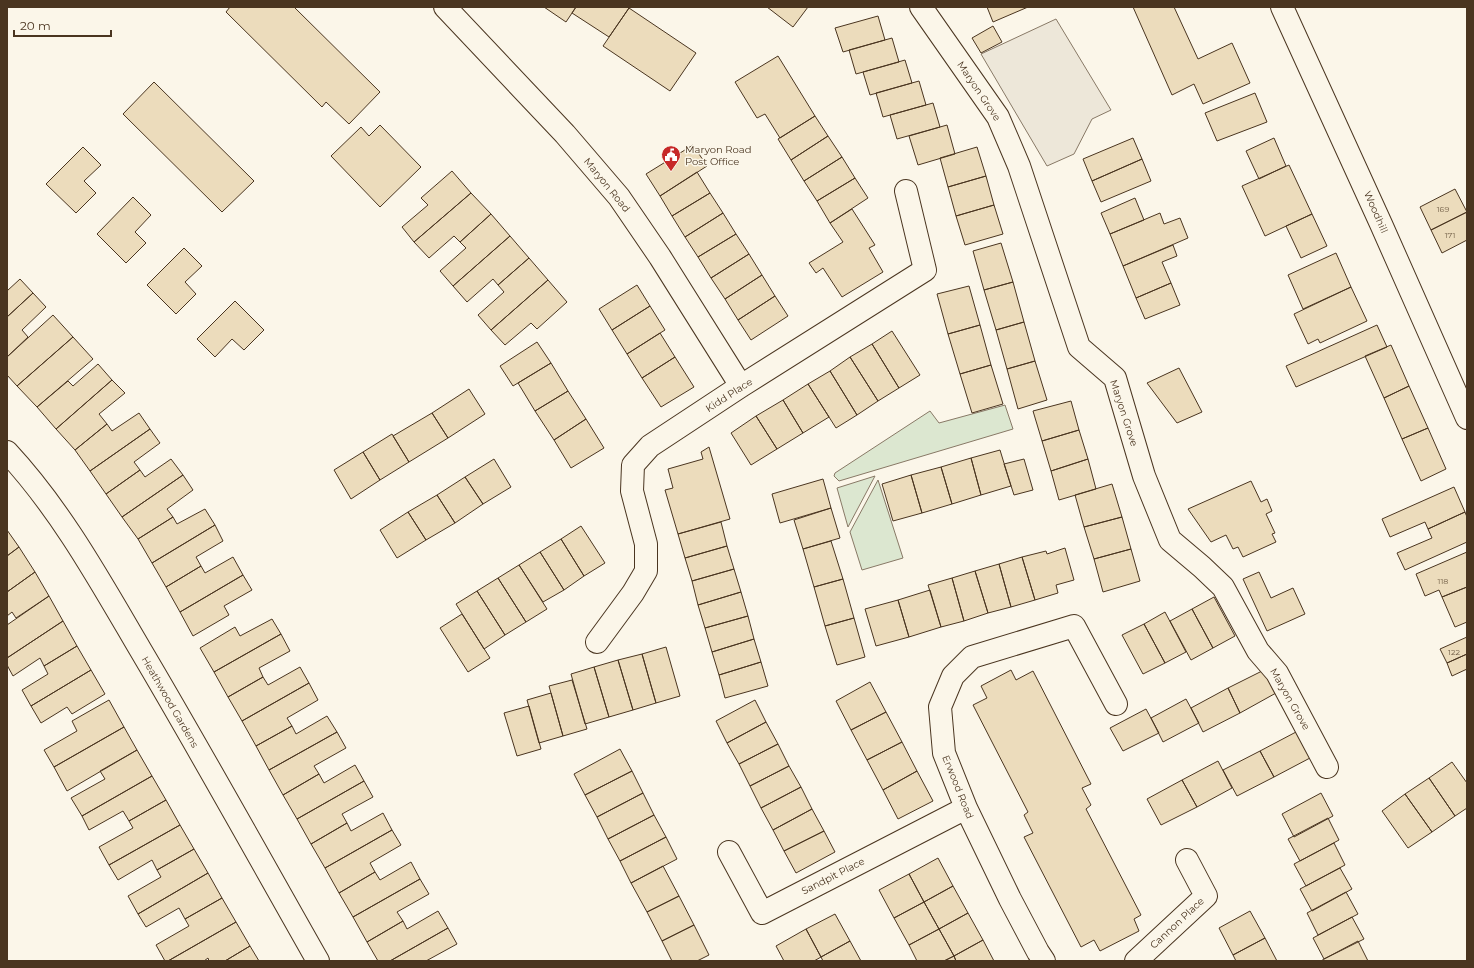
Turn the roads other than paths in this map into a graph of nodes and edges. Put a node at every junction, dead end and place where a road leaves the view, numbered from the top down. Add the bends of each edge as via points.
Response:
1 (445, 7) edge
2 (921, 7) edge
3 (1282, 7) edge
4 (906, 191) dead end
5 (741, 386) junction
6 (1467, 418) edge
7 (7, 452) edge
8 (597, 642) dead end
9 (1116, 704) dead end
10 (1327, 767) dead end
11 (966, 808) junction
12 (729, 852) dead end
13 (1188, 860) dead end
14 (318, 961) edge
15 (1044, 961) edge
16 (1136, 961) edge

1 - 5 street, Maryon Road via 565,134 619,197
2 - 10 street, Maryon Grove via 998,117 1019,166 1079,347 1115,378 1144,476 1170,540 1223,587 1258,652 1277,673
3 - 6 street, Woodhill
4 - 5 street, Kidd Place via 925,270
5 - 8 street, Kidd Place via 650,446 633,465 632,491 646,544 646,571
7 - 14 street, Heathwood Gardens via 26,472 81,549
9 - 11 street, Erwood Road via 1074,626 972,657 953,676 940,708 944,753
11 - 12 street, Sandpit Place via 762,913
11 - 15 street, Erwood Road via 1010,899
13 - 16 street, Cannon Place via 1206,896

